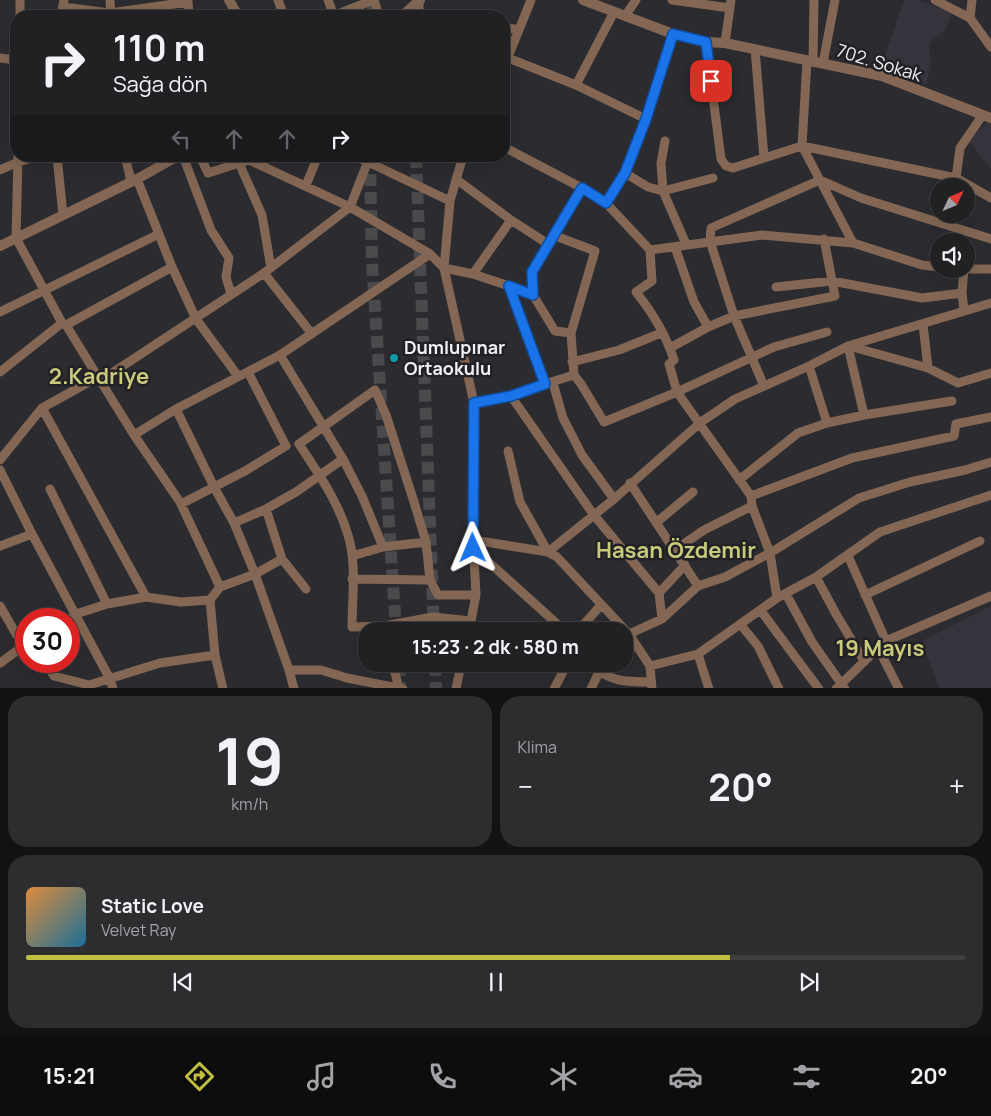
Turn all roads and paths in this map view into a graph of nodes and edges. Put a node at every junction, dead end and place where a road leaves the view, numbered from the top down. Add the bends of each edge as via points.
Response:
1 (374, 0) edge
2 (420, 0) edge
3 (531, 0) edge
4 (584, 0) edge
5 (636, 0) edge
6 (672, 0) edge
7 (814, 0) edge
8 (835, 0) edge
9 (935, 0) edge
10 (972, 0) edge
11 (697, 2) edge
12 (730, 4) edge
13 (63, 8) edge
14 (79, 10) edge
15 (136, 10) edge
16 (189, 10) edge
17 (349, 10) edge
18 (409, 10) edge
19 (614, 12) junction
20 (625, 16) junction
21 (970, 18) junction
22 (510, 28) edge
23 (519, 30) junction
24 (673, 34) junction
25 (706, 42) junction
26 (725, 43) junction
27 (991, 47) edge
28 (755, 49) junction
29 (510, 53) edge
30 (510, 59) edge
31 (814, 62) junction
32 (576, 85) junction
33 (987, 117) edge
34 (646, 119) junction
35 (665, 141) dead end
36 (802, 146) junction
37 (510, 150) edge
38 (764, 158) junction
39 (13, 162) edge
40 (18, 162) edge
41 (58, 162) edge
42 (127, 162) edge
43 (167, 162) edge
44 (185, 162) edge
45 (203, 162) edge
46 (242, 162) edge
47 (254, 162) edge
48 (316, 162) edge
49 (368, 162) edge
50 (375, 162) edge
51 (461, 162) edge
52 (239, 163) junction
53 (0, 170) edge
54 (625, 173) junction
55 (713, 178) dead end
56 (956, 178) joint
57 (456, 179) junction
58 (134, 180) junction
59 (820, 180) junction
60 (306, 185) junction
61 (582, 188) junction
62 (975, 189) edge
63 (663, 191) junction
64 (991, 198) edge
65 (450, 201) junction
66 (606, 203) junction
67 (350, 207) junction
68 (64, 216) junction
69 (512, 220) junction
70 (159, 234) junction
71 (553, 235) junction
72 (16, 238) junction
73 (824, 239) junction
74 (991, 239) edge
75 (710, 241) junction
76 (853, 243) junction
77 (548, 244) junction
78 (686, 244) junction
79 (0, 246) edge
80 (675, 247) junction
81 (650, 250) junction
82 (430, 254) junction
83 (930, 266) edge
84 (172, 267) junction
85 (444, 268) junction
86 (975, 269) edge
87 (991, 269) edge
88 (268, 271) junction
89 (473, 274) junction
90 (962, 278) edge
91 (832, 281) junction
92 (509, 286) junction
93 (776, 287) dead end
94 (43, 291) junction
95 (231, 294) junction
96 (962, 294) junction
97 (533, 295) junction
98 (991, 303) edge
99 (964, 311) junction
100 (0, 312) edge
101 (734, 316) junction
102 (196, 319) junction
103 (64, 324) junction
104 (922, 324) junction
105 (708, 327) junction
106 (661, 332) junction
107 (827, 332) dead end
108 (571, 333) junction
109 (312, 334) junction
110 (848, 346) junction
111 (670, 348) junction
112 (280, 355) junction
113 (751, 356) junction
114 (572, 362) junction
115 (809, 366) junction
116 (928, 368) junction
117 (1, 369) edge
118 (248, 372) junction
119 (991, 373) edge
120 (574, 375) junction
121 (238, 376) junction
122 (98, 377) junction
123 (549, 383) junction
124 (764, 386) junction
125 (678, 392) junction
126 (511, 396) junction
127 (952, 401) dead end
128 (474, 403) junction
129 (42, 408) junction
130 (176, 409) junction
131 (864, 415) junction
132 (991, 417) edge
133 (701, 422) junction
134 (827, 423) junction
135 (324, 427) junction
136 (134, 434) junction
137 (299, 444) junction
138 (286, 446) junction
139 (508, 451) dead end
140 (343, 459) junction
141 (0, 460) edge
142 (991, 462) edge
143 (0, 470) edge
144 (320, 476) junction
145 (739, 480) junction
146 (630, 484) junction
147 (214, 487) junction
148 (50, 489) dead end
149 (693, 492) dead end
150 (991, 495) edge
151 (751, 496) junction
152 (614, 499) junction
153 (181, 504) junction
154 (752, 506) junction
155 (266, 509) junction
156 (593, 514) junction
157 (656, 522) junction
158 (234, 523) junction
159 (32, 534) junction
160 (980, 541) dead end
161 (426, 542) junction
162 (473, 544) junction
163 (0, 546) edge
164 (383, 547) junction
165 (675, 550) junction
166 (548, 552) junction
167 (770, 553) junction
168 (352, 556) junction
169 (848, 556) junction
170 (282, 559) junction
171 (685, 566) junction
172 (255, 574) junction
173 (816, 577) junction
174 (352, 579) junction
175 (430, 580) junction
176 (698, 586) junction
177 (220, 587) junction
178 (306, 589) dead end
179 (659, 593) junction
180 (476, 595) junction
181 (865, 595) junction
182 (781, 596) junction
183 (991, 596) edge
184 (146, 597) junction
185 (210, 600) junction
186 (107, 604) junction
187 (601, 605) junction
188 (0, 606) edge
189 (68, 608) edge
190 (761, 611) junction
191 (80, 614) edge
192 (662, 619) junction
193 (471, 621) joint
194 (411, 622) edge
195 (555, 622) edge
196 (586, 622) edge
197 (617, 622) edge
198 (740, 624) junction
199 (358, 627) edge
200 (15, 629) edge
201 (80, 630) edge
202 (633, 632) edge
203 (633, 640) edge
204 (886, 641) junction
205 (878, 648) junction
206 (15, 652) edge
207 (698, 654) junction
208 (215, 655) junction
209 (864, 661) junction
210 (0, 663) edge
211 (650, 666) junction
212 (289, 670) junction
213 (395, 672) edge
214 (459, 672) edge
215 (563, 672) edge
216 (599, 672) joint
217 (52, 673) edge
218 (347, 678) junction
219 (110, 679) junction
220 (651, 685) edge
221 (841, 686) edge
222 (113, 688) edge
223 (222, 688) edge
224 (294, 688) edge
225 (348, 688) edge
226 (400, 688) edge
227 (456, 688) edge
228 (554, 688) edge
229 (592, 688) edge
230 (709, 688) edge
231 (779, 688) edge
232 (819, 688) edge
233 (899, 688) edge

1 - 17 street
2 - 18 street
3 - 23 street
4 - 19 street, 702. Sokak
5 - 20 street
6 - 11 street
7 - 31 street
8 - 31 street
9 - 21 street
10 - 21 street
11 - 12 street
12 - 26 street
13 - 14 street
15 - 16 street via 188,2
19 - 20 street, 702. Sokak
19 - 32 street
20 - 24 street, 702. Sokak
21 - 27 street
22 - 23 street
23 - 29 street
24 - 25 street, 702. Sokak
24 - 34 street
25 - 26 street, 702. Sokak
25 - 38 street via 721,159 726,166 733,168
26 - 28 street, 702. Sokak
28 - 31 street, 702. Sokak
28 - 38 street
30 - 32 street
31 - 33 street, 702. Sokak via 882,76
31 - 36 street
32 - 34 street
33 - 56 street via 960,148
34 - 54 street
35 - 63 street via 661,163
36 - 38 street
36 - 56 street
36 - 59 street
37 - 61 street
39 - 53 street
40 - 72 street
41 - 68 street
42 - 58 street
43 - 58 street
44 - 95 street via 211,230 229,258 226,277
45 - 52 street via 208,173
46 - 52 street
47 - 60 street
48 - 60 street
49 - 67 street
50 - 65 street
51 - 57 street
52 - 88 street via 262,215
54 - 63 street via 648,187
54 - 66 street
55 - 63 street
57 - 65 street
57 - 69 street
58 - 68 street
58 - 70 street
59 - 74 street via 861,198
59 - 75 street via 712,228
59 - 76 street
60 - 67 street
61 - 66 street
61 - 71 street
62 - 64 street
63 - 78 street
65 - 85 street
66 - 81 street
67 - 82 street
67 - 88 street
68 - 72 street
69 - 77 street
69 - 89 street
70 - 84 street
70 - 94 street
71 - 77 street
71 - 108 street via 595,251
72 - 79 street
72 - 94 street
73 - 75 street via 762,235
73 - 76 street
73 - 91 street
75 - 78 street
75 - 101 street
76 - 83 street
77 - 97 street via 532,272
78 - 80 street
80 - 81 street
80 - 105 street via 694,302
81 - 106 street via 652,281 636,292 651,311
82 - 85 street
82 - 109 street
84 - 102 street
84 - 103 street
85 - 89 street
85 - 128 street
86 - 87 street
88 - 95 street
88 - 109 street
89 - 92 street
90 - 96 street
91 - 93 street
91 - 96 street via 922,298
91 - 101 street via 835,296
92 - 97 street
92 - 123 street
94 - 100 street
94 - 103 street
95 - 102 street
96 - 99 street
97 - 108 street via 555,331
98 - 99 street
99 - 104 street
101 - 105 street
101 - 113 street
102 - 121 street
102 - 122 street via 109,375
103 - 117 street
103 - 122 street
104 - 110 street
104 - 116 street
105 - 111 street
106 - 111 street
106 - 114 street via 620,350
107 - 113 street
108 - 114 street
109 - 112 street
110 - 115 street
110 - 116 street
110 - 131 street
111 - 125 street via 674,360 669,364
112 - 118 street
112 - 135 street
113 - 124 street
113 - 125 street
114 - 120 street
115 - 124 street
115 - 134 street
116 - 119 street via 958,383
118 - 121 street
118 - 138 street
120 - 123 street
120 - 125 street via 604,422
121 - 130 street
122 - 129 street
122 - 136 street
123 - 126 street
123 - 152 street via 582,455
124 - 133 street via 735,399
125 - 133 street
126 - 128 street
126 - 156 street
127 - 131 street
128 - 162 street
129 - 141 street
129 - 184 street
130 - 136 street
130 - 147 street
131 - 134 street
132 - 151 street via 956,424 954,436 852,458
133 - 145 street
133 - 146 street
134 - 145 street via 798,433
135 - 137 street
135 - 140 street
135 - 161 street via 375,390
136 - 153 street
137 - 138 street
137 - 144 street
138 - 147 street
139 - 166 street via 520,502
140 - 144 street
140 - 164 street
142 - 167 street via 858,498
143 - 159 street
144 - 155 street
144 - 168 street via 348,536
145 - 151 street
146 - 152 street
146 - 157 street
147 - 153 street
147 - 158 street
148 - 186 street
149 - 157 street
150 - 169 street via 880,532
151 - 154 street
152 - 156 street
153 - 177 street
154 - 165 street via 704,530
154 - 167 street
155 - 158 street
155 - 170 street
156 - 166 street
156 - 179 street
157 - 165 street
158 - 172 street
159 - 163 street
159 - 189 street
160 - 181 street
161 - 164 street
161 - 175 street
162 - 166 street
162 - 180 street
162 - 195 street
164 - 168 street
165 - 171 street
166 - 187 street via 557,557
167 - 176 street
167 - 182 street
168 - 174 street
169 - 173 street
169 - 181 street
170 - 172 street
170 - 178 street
171 - 176 street
171 - 179 street
172 - 177 street
172 - 212 street
173 - 182 street
173 - 209 street
174 - 175 street
174 - 199 street via 352,627
175 - 180 street via 438,595
176 - 192 street
177 - 185 street
179 - 192 street
180 - 193 street
181 - 204 street
182 - 190 street
182 - 221 street
183 - 204 street
184 - 185 street via 180,602
184 - 186 street
185 - 208 street
186 - 191 street
187 - 196 street
187 - 197 street
188 - 200 street
190 - 198 street
190 - 232 street
192 - 202 street
193 - 194 street via 433,617
198 - 207 street
198 - 231 street via 758,646
201 - 219 street
203 - 211 street
204 - 205 street
205 - 209 street
205 - 233 street
206 - 210 street
207 - 211 street
207 - 230 street
208 - 219 street via 160,663
208 - 223 street
209 - 221 street
211 - 220 street
212 - 218 street via 321,670
212 - 224 street
213 - 226 street
214 - 227 street
215 - 228 street
216 - 220 street via 624,682
216 - 229 street
217 - 219 street via 89,685
218 - 225 street
218 - 226 street
219 - 222 street

